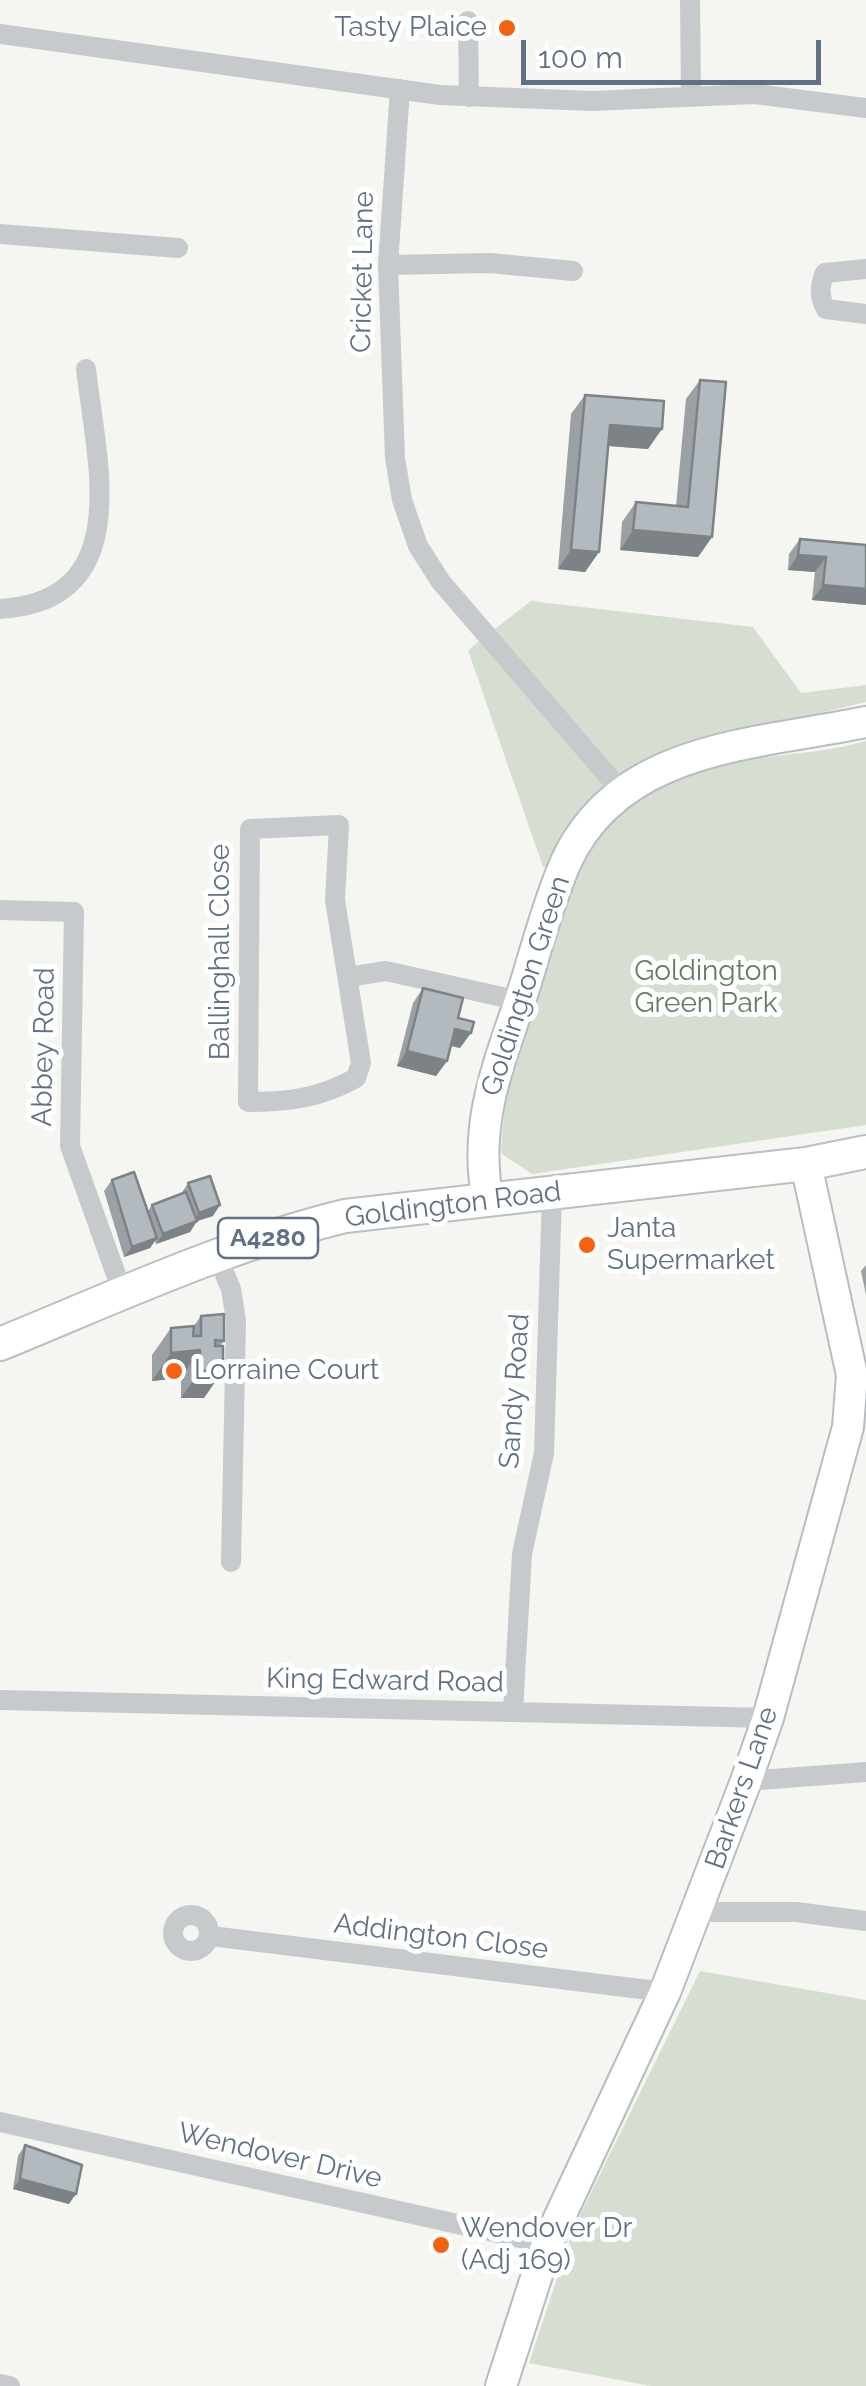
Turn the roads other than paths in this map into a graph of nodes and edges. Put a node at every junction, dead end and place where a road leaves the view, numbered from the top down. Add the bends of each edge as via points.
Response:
1 (690, 0) edge
2 (468, 21) dead end
3 (0, 34) edge
4 (400, 88) junction
5 (691, 94) junction
6 (469, 97) junction
7 (866, 108) edge
8 (0, 234) edge
9 (178, 248) dead end
10 (388, 264) junction
11 (866, 269) edge
12 (573, 271) dead end
13 (866, 314) edge
14 (86, 369) dead end
15 (0, 609) edge
16 (866, 722) edge
17 (621, 791) junction
18 (0, 910) edge
19 (348, 977) junction
20 (520, 1000) junction
21 (866, 1152) edge
22 (806, 1164) junction
23 (552, 1192) junction
24 (488, 1200) junction
25 (217, 1256) junction
26 (123, 1294) junction
27 (0, 1344) edge
28 (231, 1562) dead end
29 (0, 1700) edge
30 (513, 1711) junction
31 (768, 1718) junction
32 (866, 1772) edge
33 (746, 1780) junction
34 (698, 1912) junction
35 (866, 1920) edge
36 (211, 1936) dead end
37 (665, 1992) junction
38 (0, 2122) edge
39 (547, 2244) junction
40 (0, 2384) edge
41 (10, 2386) edge
42 (501, 2386) edge

1 - 5 street
2 - 6 street
3 - 4 street
4 - 6 street
4 - 10 street, Cricket Lane
5 - 6 street
5 - 7 street via 755,94
8 - 9 street
10 - 12 street
10 - 17 street, Cricket Lane via 394,458 418,546 441,582
11 - 13 street via 835,269 820,282 826,309
14 - 15 street via 102,506 96,548 66,587 24,607
16 - 17 street, Goldington Green via 708,752 664,766
17 - 20 street, Goldington Green via 567,860
18 - 26 street, Abbey Road via 74,912 70,1146
19 - 19 street, Ballinghall Close via 360,1063 356,1078 324,1095 248,1102 250,829 339,825 335,900
19 - 20 street via 386,971
20 - 24 street, Goldington Green via 484,1122
21 - 22 main road, Goldington Road / A4280
22 - 23 main road, Goldington Road / A4280
22 - 31 street, Barkers Lane via 854,1391
23 - 24 main road, Goldington Road / A4280
23 - 30 street, Sandy Road via 544,1453 522,1554
24 - 25 main road, Goldington Road / A4280 via 345,1216
25 - 26 main road, Goldington Road / A4280
25 - 28 street via 236,1320
26 - 27 main road, Goldington Road / A4280
29 - 30 street, King Edward Road
30 - 31 street, King Edward Road
31 - 33 street, Barkers Lane
32 - 33 street
33 - 34 street, Barkers Lane
34 - 35 street
34 - 37 street, Barkers Lane
36 - 37 street, Addington Close
37 - 39 street, Barkers Lane
38 - 39 street, Wendover Drive
39 - 42 street, Barkers Lane
40 - 41 street

